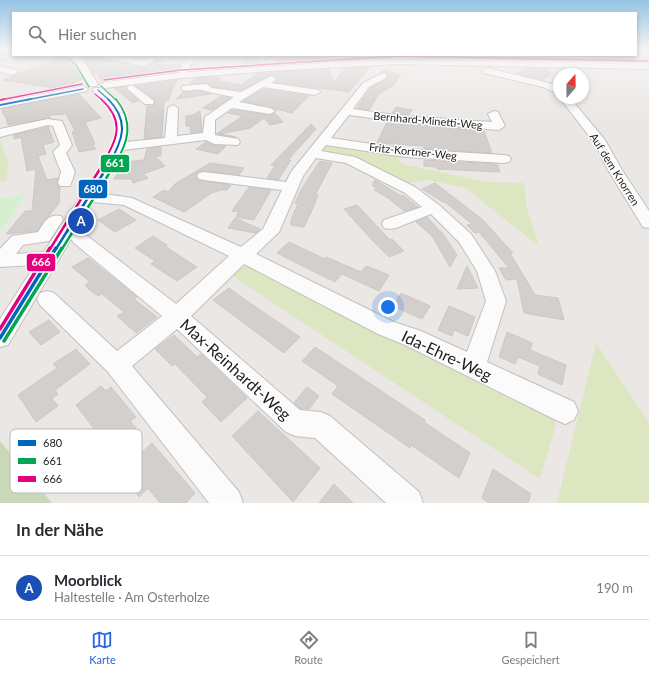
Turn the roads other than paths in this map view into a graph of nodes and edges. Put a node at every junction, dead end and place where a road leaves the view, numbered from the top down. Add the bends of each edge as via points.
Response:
1 (90, 73) edge
2 (266, 73) edge
3 (291, 73) edge
4 (497, 73) edge
5 (181, 75) joint
6 (383, 76) dead end
7 (267, 77) junction
8 (297, 81) dead end
9 (98, 87) junction
10 (288, 88) junction
11 (553, 88) edge
12 (135, 90) dead end
13 (179, 90) dead end
14 (316, 92) dead end
15 (243, 95) junction
16 (149, 96) dead end
17 (230, 104) junction
18 (570, 104) edge
19 (0, 105) edge
20 (173, 108) dead end
21 (270, 111) dead end
22 (346, 111) junction
23 (494, 114) dead end
24 (0, 133) edge
25 (209, 136) junction
26 (171, 141) junction
27 (234, 142) dead end
28 (119, 147) junction
29 (318, 147) junction
30 (504, 159) dead end
31 (204, 176) dead end
32 (65, 183) dead end
33 (290, 187) junction
34 (89, 196) junction
35 (433, 208) junction
36 (55, 220) dead end
37 (649, 223) edge
38 (390, 224) dead end
39 (80, 239) dead end
40 (243, 255) junction
41 (51, 258) junction
42 (0, 261) edge
43 (47, 299) dead end
44 (177, 316) junction
45 (0, 338) edge
46 (116, 365) junction
47 (473, 366) junction
48 (565, 411) dead end
49 (228, 503) edge
50 (408, 503) edge

1 - 9 street
2 - 7 street
3 - 7 street
4 - 11 street
5 - 7 street
5 - 9 street
6 - 22 street, Max-Reinhardt-Weg via 366,85
7 - 10 street
7 - 15 street
8 - 10 street
9 - 19 street
9 - 28 street via 121,112 124,132
10 - 14 street
12 - 16 street
13 - 15 street via 201,86 207,87 208,90
15 - 17 street
17 - 21 street
17 - 25 street via 209,118
18 - 37 street, Auf dem Knorren via 601,143
20 - 26 street
22 - 23 street, Bernhard-Minetti-Weg via 499,126
22 - 29 street, Max-Reinhardt-Weg
24 - 32 street via 48,122 58,123 66,145 61,154 68,172
25 - 26 street
25 - 27 street via 214,140
26 - 28 street
28 - 34 street
29 - 30 street, Fritz-Kortner-Weg
29 - 33 street, Max-Reinhardt-Weg
29 - 35 street via 368,168 410,190
31 - 33 street
33 - 40 street, Max-Reinhardt-Weg via 270,232
34 - 40 street, Ida-Ehre-Weg via 127,201
34 - 41 street
35 - 38 street
35 - 47 street via 465,238 486,271 496,301
36 - 42 street via 43,237 18,240
39 - 44 street, Max-Reinhardt-Weg
40 - 44 street, Max-Reinhardt-Weg
40 - 47 street, Ida-Ehre-Weg via 386,328
41 - 42 street
41 - 45 street
43 - 46 street
44 - 46 street, Max-Reinhardt-Weg
44 - 50 street, Max-Reinhardt-Weg via 295,423 321,425
46 - 49 street
47 - 48 street, Ida-Ehre-Weg

